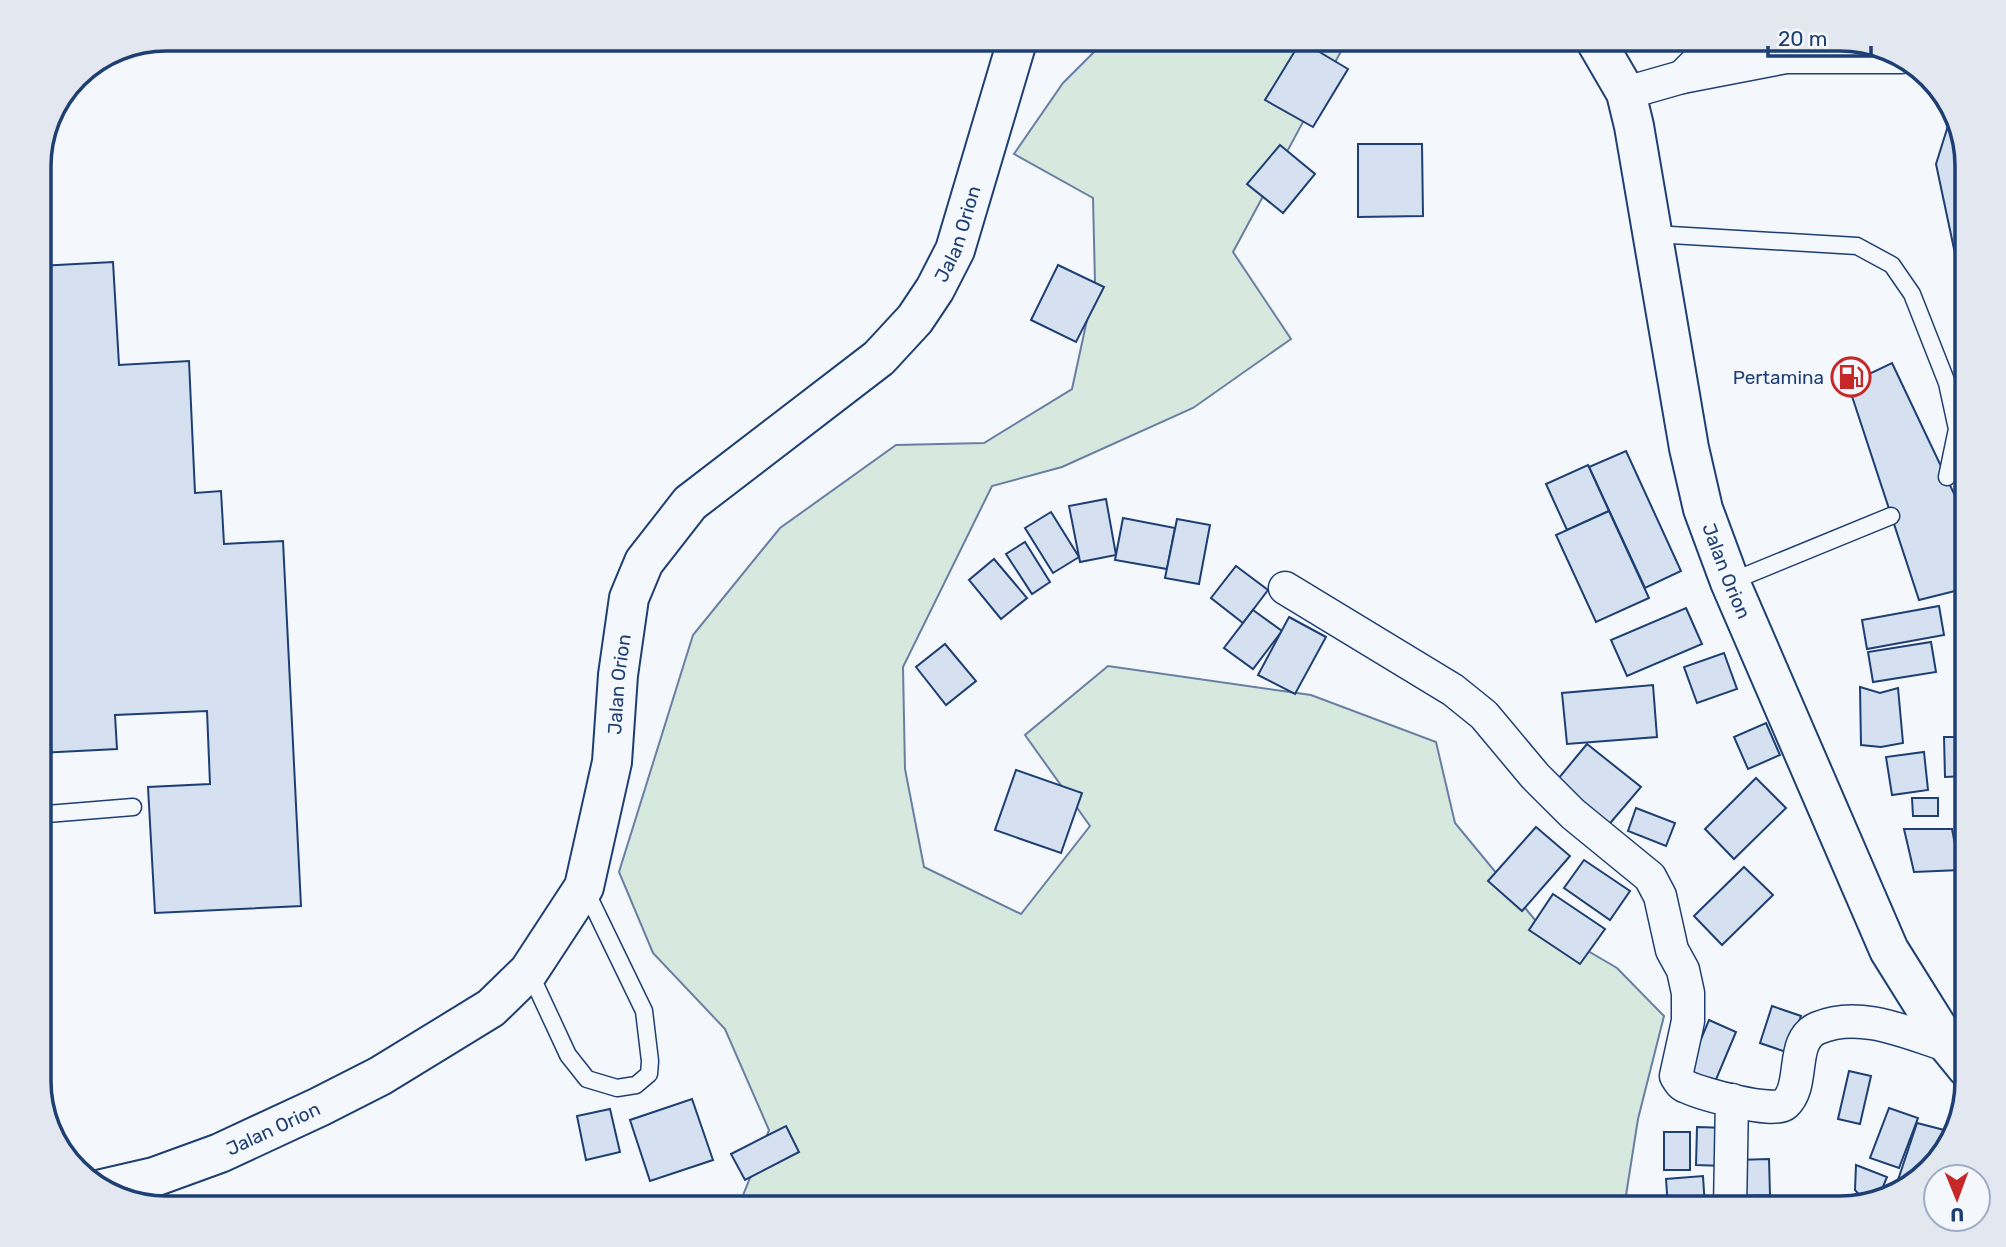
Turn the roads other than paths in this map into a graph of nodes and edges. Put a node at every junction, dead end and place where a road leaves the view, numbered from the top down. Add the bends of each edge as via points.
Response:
1 (1014, 51) edge
2 (1602, 51) edge
3 (1708, 51) edge
4 (1878, 57) edge
5 (1682, 76) junction
6 (1626, 93) junction
7 (1651, 234) junction
8 (1955, 420) edge
9 (1955, 439) edge
10 (1947, 477) dead end
11 (1891, 516) dead end
12 (1730, 582) junction
13 (1285, 589) dead end
14 (133, 807) dead end
15 (51, 814) edge
16 (584, 887) junction
17 (529, 971) junction
18 (1955, 1052) edge
19 (1955, 1056) edge
20 (1732, 1100) junction
21 (117, 1186) edge
22 (1730, 1196) edge

1 - 16 highway, Jalan Orion via 955,250 915,318 879,358 690,503 644,562 629,598 612,762
2 - 6 highway, Jalan Orion
3 - 5 street
4 - 5 street via 1786,57
5 - 6 street
6 - 7 highway, Jalan Orion
7 - 8 lane via 1857,246 1892,265 1912,294 1947,383
7 - 12 highway, Jalan Orion via 1693,472
9 - 10 lane
11 - 12 lane
12 - 18 highway, Jalan Orion via 1889,950
13 - 20 street via 1453,690 1484,715 1573,814 1650,877 1660,896 1688,993 1688,1021 1676,1076 1683,1086
14 - 15 lane
16 - 17 highway, Jalan Orion
16 - 17 lane via 644,1011 649,1074 636,1085 617,1088 587,1079 568,1055
17 - 21 highway, Jalan Orion via 491,1008 380,1076 220,1153
19 - 20 street via 1872,1023 1845,1020 1816,1028 1804,1040 1791,1097 1783,1107
20 - 22 street

